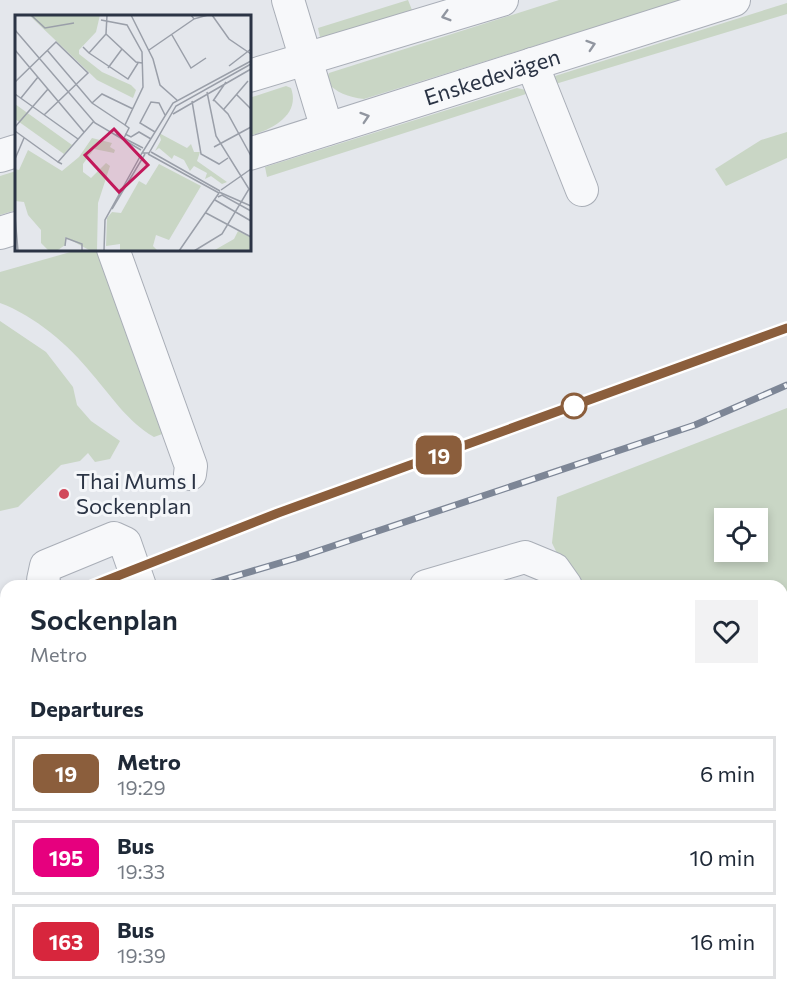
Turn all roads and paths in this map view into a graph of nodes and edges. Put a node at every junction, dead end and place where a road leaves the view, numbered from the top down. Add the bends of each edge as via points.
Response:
1 (288, 0) edge
2 (502, 0) edge
3 (735, 0) edge
4 (303, 58) junction
5 (532, 64) junction
6 (250, 76) edge
7 (327, 129) junction
8 (15, 151) edge
9 (250, 153) edge
10 (0, 156) edge
11 (582, 190) dead end
12 (15, 228) edge
13 (0, 233) edge
14 (113, 250) edge
15 (190, 474) dead end
16 (42, 580) edge
17 (138, 580) edge
18 (454, 580) edge
19 (562, 580) edge

1 - 4 street
2 -> 4 street
5 -> 3 street, Enskedevägen
4 - 6 street
4 - 7 street
7 -> 5 street, Enskedevägen
5 - 11 street
7 - 9 street, Enskedevägen
8 - 10 street
12 - 13 street
14 - 15 street via 191,466
16 - 17 street via 46,566 114,538 125,543
18 - 19 street via 525,557 554,569

